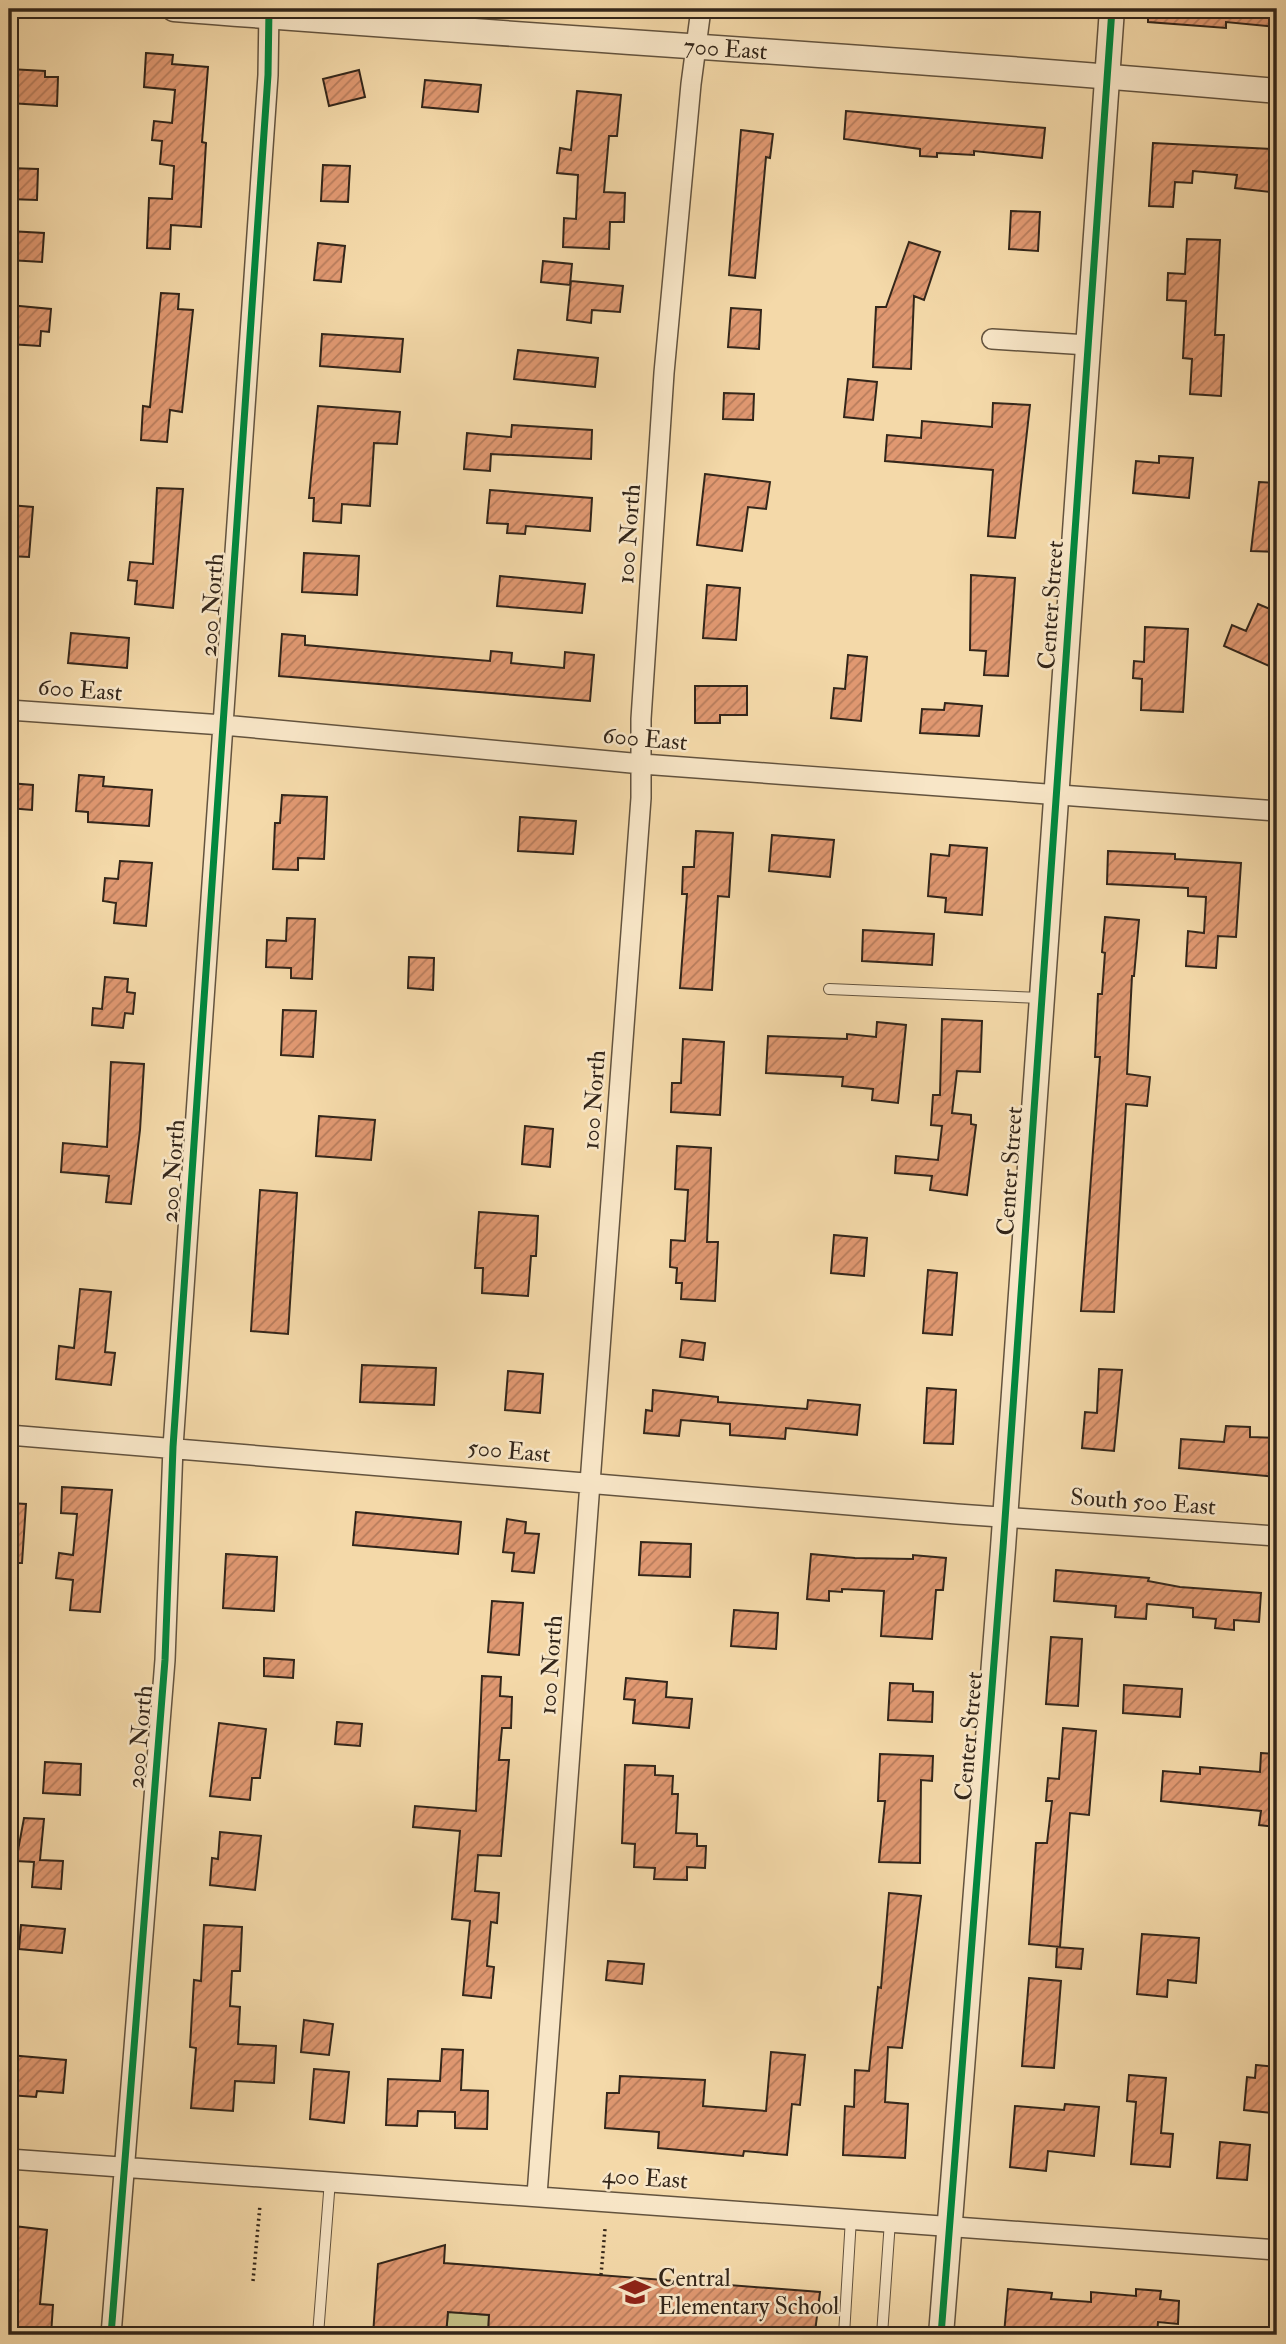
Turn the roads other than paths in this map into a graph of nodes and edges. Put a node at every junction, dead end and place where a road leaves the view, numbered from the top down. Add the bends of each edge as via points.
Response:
1 (174, 9) edge
2 (701, 9) edge
3 (1112, 9) edge
4 (269, 13) edge
5 (696, 49) junction
6 (1107, 75) junction
7 (1277, 91) edge
8 (992, 339) dead end
9 (1088, 345) junction
10 (9, 710) edge
11 (223, 725) junction
12 (642, 764) junction
13 (1056, 795) junction
14 (1277, 811) edge
15 (829, 989) dead end
16 (1041, 998) junction
17 (9, 1435) edge
18 (173, 1447) junction
19 (590, 1482) junction
20 (1004, 1517) junction
21 (1277, 1536) edge
22 (9, 2159) edge
23 (125, 2166) junction
24 (330, 2180) junction
25 (537, 2195) junction
26 (851, 2218) junction
27 (890, 2221) junction
28 (949, 2228) junction
29 (1277, 2250) edge
30 (111, 2335) edge
31 (318, 2335) edge
32 (844, 2335) edge
33 (882, 2335) edge
34 (941, 2335) edge

1 - 4 street, 700 East
2 - 5 street, 100 North
3 - 6 street, Center Street
4 - 5 street, 700 East
4 - 11 street, 200 North
5 - 6 street, 700 East
5 - 12 street, 100 North via 664,373 641,719
6 - 7 street, 700 East
6 - 9 street, Center Street
8 - 9 street
9 - 13 street, Center Street
10 - 11 street, 600 East
11 - 12 street, 600 East
11 - 18 street, 200 North
12 - 13 street, 600 East
12 - 19 street, 100 North
13 - 14 street, 600 East
13 - 16 street, Center Street
15 - 16 lane
16 - 20 street, Center Street
17 - 18 street, 500 East
18 - 19 street, 500 East
18 - 23 street, 200 North via 165,1660
19 - 20 street, 500 East
19 - 25 street, 100 North
20 - 21 street, South 500 East
20 - 28 street, Center Street
22 - 23 street, 400 East
23 - 24 street, 400 East
23 - 30 street, 200 North
24 - 25 street, 400 East
24 - 31 lane
25 - 26 street, 400 East
26 - 27 street, 400 East
26 - 32 lane
27 - 28 street, 400 East
27 - 33 lane
28 - 29 street, 400 East
28 - 34 street, Center Street

